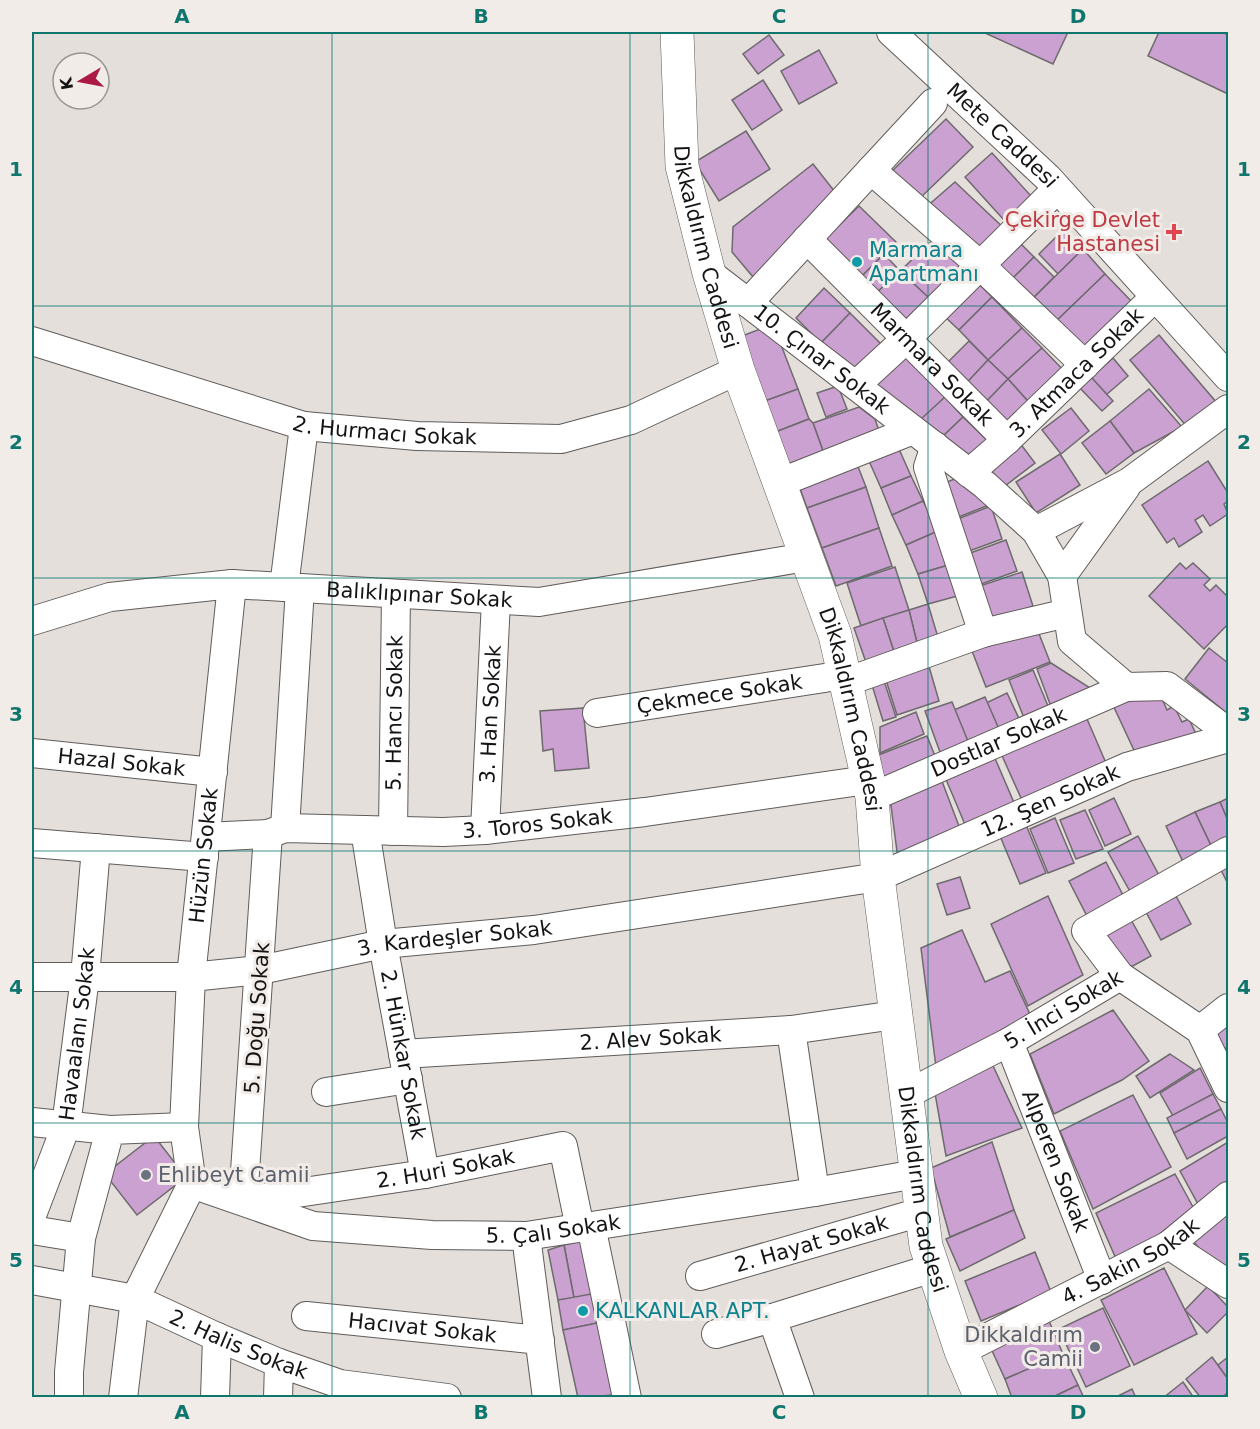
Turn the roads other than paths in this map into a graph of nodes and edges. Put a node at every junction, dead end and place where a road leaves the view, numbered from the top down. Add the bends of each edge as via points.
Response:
1 (677, 32) edge
2 (891, 32) edge
3 (933, 103) dead end
4 (871, 170) junction
5 (1048, 198) dead end
6 (807, 239) junction
7 (980, 265) junction
8 (709, 273) junction
9 (1155, 297) junction
10 (748, 303) junction
11 (905, 340) junction
12 (32, 341) edge
13 (1084, 365) junction
14 (738, 370) junction
15 (1228, 377) edge
16 (856, 385) junction
17 (1228, 409) edge
18 (304, 426) junction
19 (924, 438) junction
20 (1007, 440) junction
21 (969, 473) junction
22 (1129, 482) junction
23 (779, 483) junction
24 (1036, 531) junction
25 (806, 557) junction
26 (1062, 576) junction
27 (232, 584) junction
28 (292, 588) junction
29 (396, 594) junction
30 (496, 600) junction
31 (1067, 613) junction
32 (32, 621) edge
33 (983, 633) junction
34 (845, 678) junction
35 (1126, 687) junction
36 (597, 713) dead end
37 (1228, 732) edge
38 (32, 753) edge
39 (213, 772) junction
40 (869, 789) junction
41 (365, 830) junction
42 (485, 830) junction
43 (277, 831) junction
44 (393, 831) junction
45 (32, 843) edge
46 (205, 847) junction
47 (96, 848) junction
48 (1228, 851) edge
49 (878, 877) junction
50 (383, 944) junction
51 (260, 970) junction
52 (1120, 976) junction
53 (85, 977) junction
54 (191, 977) junction
55 (32, 978) edge
56 (1228, 1008) edge
57 (895, 1015) junction
58 (790, 1030) junction
59 (1200, 1030) junction
60 (1009, 1042) junction
61 (405, 1067) junction
62 (1228, 1088) edge
63 (326, 1092) dead end
64 (907, 1094) junction
65 (32, 1122) edge
66 (66, 1126) junction
67 (184, 1128) junction
68 (110, 1130) junction
69 (425, 1174) junction
70 (916, 1174) junction
71 (192, 1185) junction
72 (815, 1192) junction
73 (1228, 1196) edge
74 (243, 1202) junction
75 (921, 1212) junction
76 (32, 1215) edge
77 (585, 1227) junction
78 (32, 1230) edge
79 (526, 1236) junction
80 (81, 1238) junction
81 (1169, 1245) junction
82 (933, 1268) junction
83 (700, 1276) dead end
84 (32, 1280) edge
85 (1102, 1280) junction
86 (1227, 1280) edge
87 (77, 1288) junction
88 (135, 1299) junction
89 (306, 1316) dead end
90 (772, 1318) junction
91 (716, 1334) dead end
92 (217, 1338) junction
93 (540, 1341) junction
94 (961, 1351) junction
95 (279, 1363) junction
96 (69, 1398) edge
97 (123, 1398) edge
98 (215, 1398) edge
99 (278, 1398) edge
100 (447, 1398) edge
101 (547, 1398) edge
102 (627, 1398) edge
103 (800, 1398) edge
104 (981, 1398) edge

1 - 8 main road, Dikkaldırım Caddesi via 682,166
2 - 9 street, Mete Caddesi via 1048,178
3 - 4 street
4 - 6 street
4 - 7 street
5 - 7 street
6 - 10 street
6 - 11 street, Marmara Sokak
7 - 11 street
7 - 13 street
8 - 10 street, 10. Çınar Sokak
8 - 14 main road, Dikkaldırım Caddesi
9 - 13 street, 3. Atmaca Sokak
9 - 15 street, Mete Caddesi
10 - 16 street, 10. Çınar Sokak
11 - 16 street
11 - 20 street, Marmara Sokak
12 - 18 street, 2. Hurmacı Sokak
13 - 20 street, 3. Atmaca Sokak
14 - 18 street, 2. Hurmacı Sokak via 631,420 561,439 417,436
14 - 23 main road, Dikkaldırım Caddesi
16 - 19 street, 10. Çınar Sokak
17 - 22 street
18 - 28 street, 5. Doğu Sokak
19 - 21 street, 10. Çınar Sokak
19 - 23 street
19 - 33 street via 928,467
20 - 21 street, 3. Atmaca Sokak
21 - 24 street, 10. Çınar Sokak
22 - 24 street
22 - 26 street
23 - 25 main road, Dikkaldırım Caddesi
24 - 26 street, 10. Çınar Sokak
25 - 30 street, Balıklıpınar Sokak via 538,602
25 - 34 main road, Dikkaldırım Caddesi via 835,635
26 - 31 street, 10. Çınar Sokak
27 - 28 street, Balıklıpınar Sokak
27 - 32 street, Balıklıpınar Sokak via 110,597
27 - 39 street, Hüzün Sokak
28 - 29 street, Balıklıpınar Sokak
28 - 43 street, 5. Doğu Sokak
29 - 30 street, Balıklıpınar Sokak
29 - 44 street, 5. Hancı Sokak
30 - 42 street, 3. Han Sokak
31 - 33 street
31 - 35 street, 10. Çınar Sokak via 1072,641
33 - 34 street
34 - 36 street, Çekmece Sokak
34 - 40 main road, Dikkaldırım Caddesi
35 - 37 street via 1167,686
35 - 40 street, Dostlar Sokak
37 - 49 street, 12. Şen Sokak via 1127,767
38 - 39 street, Hazal Sokak
39 - 46 street, Hüzün Sokak
40 - 42 street, 3. Toros Sokak
40 - 49 main road, Dikkaldırım Caddesi
41 - 43 street, 3. Toros Sokak
41 - 44 street, 3. Toros Sokak
41 - 50 street, 2. Hünkar Sokak
42 - 44 street, 3. Toros Sokak
43 - 46 street, 3. Toros Sokak
43 - 51 street, 5. Doğu Sokak
45 - 47 street, 3. Toros Sokak
46 - 47 street, 3. Toros Sokak
46 - 54 street, Hüzün Sokak
47 - 53 street, Havaalanı Sokak
48 - 52 street, 5. İnci Sokak via 1086,931
49 - 50 street, 3. Kardeşler Sokak via 534,930
49 - 57 main road, Dikkaldırım Caddesi
50 - 51 street, 3. Kardeşler Sokak
50 - 61 street, 2. Hünkar Sokak
51 - 54 street, 3. Kardeşler Sokak
51 - 74 street, 5. Doğu Sokak
52 - 59 street
52 - 60 street, 5. İnci Sokak
53 - 54 street, 3. Kardeşler Sokak
53 - 55 street, 3. Kardeşler Sokak
53 - 66 street, Havaalanı Sokak
54 - 67 street, Hüzün Sokak
56 - 59 street
57 - 58 street, 2. Alev Sokak
57 - 64 main road, Dikkaldırım Caddesi
58 - 61 street, 2. Alev Sokak
58 - 72 street
59 - 62 street
60 - 64 street, 5. İnci Sokak
60 - 85 street, Alperen Sokak
61 - 63 street, 2. Alev Sokak
61 - 69 street, 2. Hünkar Sokak
64 - 70 main road, Dikkaldırım Caddesi
65 - 66 street
66 - 68 street
66 - 76 street, Havaalanı Sokak
67 - 68 street
67 - 71 street, Hüzün Sokak
68 - 80 street
69 - 74 street, 2. Huri Sokak
69 - 77 street, 2. Huri Sokak via 563,1146
70 - 72 street, 5. Çalı Sokak
70 - 75 main road, Dikkaldırım Caddesi
71 - 74 street, 5. Çalı Sokak
71 - 88 street
72 - 77 street, 5. Çalı Sokak
73 - 81 street, 4. Sakin Sokak
74 - 79 street, 5. Çalı Sokak via 313,1226 432,1235
75 - 82 main road, Dikkaldırım Caddesi
75 - 83 street, 2. Hayat Sokak
77 - 79 street, 5. Çalı Sokak
77 - 102 street
78 - 80 street
79 - 93 street
80 - 87 street
81 - 85 street, 4. Sakin Sokak
81 - 86 street
82 - 90 street
82 - 94 main road, Dikkaldırım Caddesi
84 - 87 street, 2. Halis Sokak
85 - 94 street, 4. Sakin Sokak
87 - 88 street, 2. Halis Sokak
87 - 96 street
88 - 92 street, 2. Halis Sokak
88 - 97 street
89 - 93 street, Hacıvat Sokak
90 - 91 street
90 - 103 street
92 - 95 street, 2. Halis Sokak
92 - 98 street
93 - 101 street
94 - 104 main road, Dikkaldırım Caddesi
95 - 99 street
95 - 100 street, 2. Halis Sokak via 340,1384

